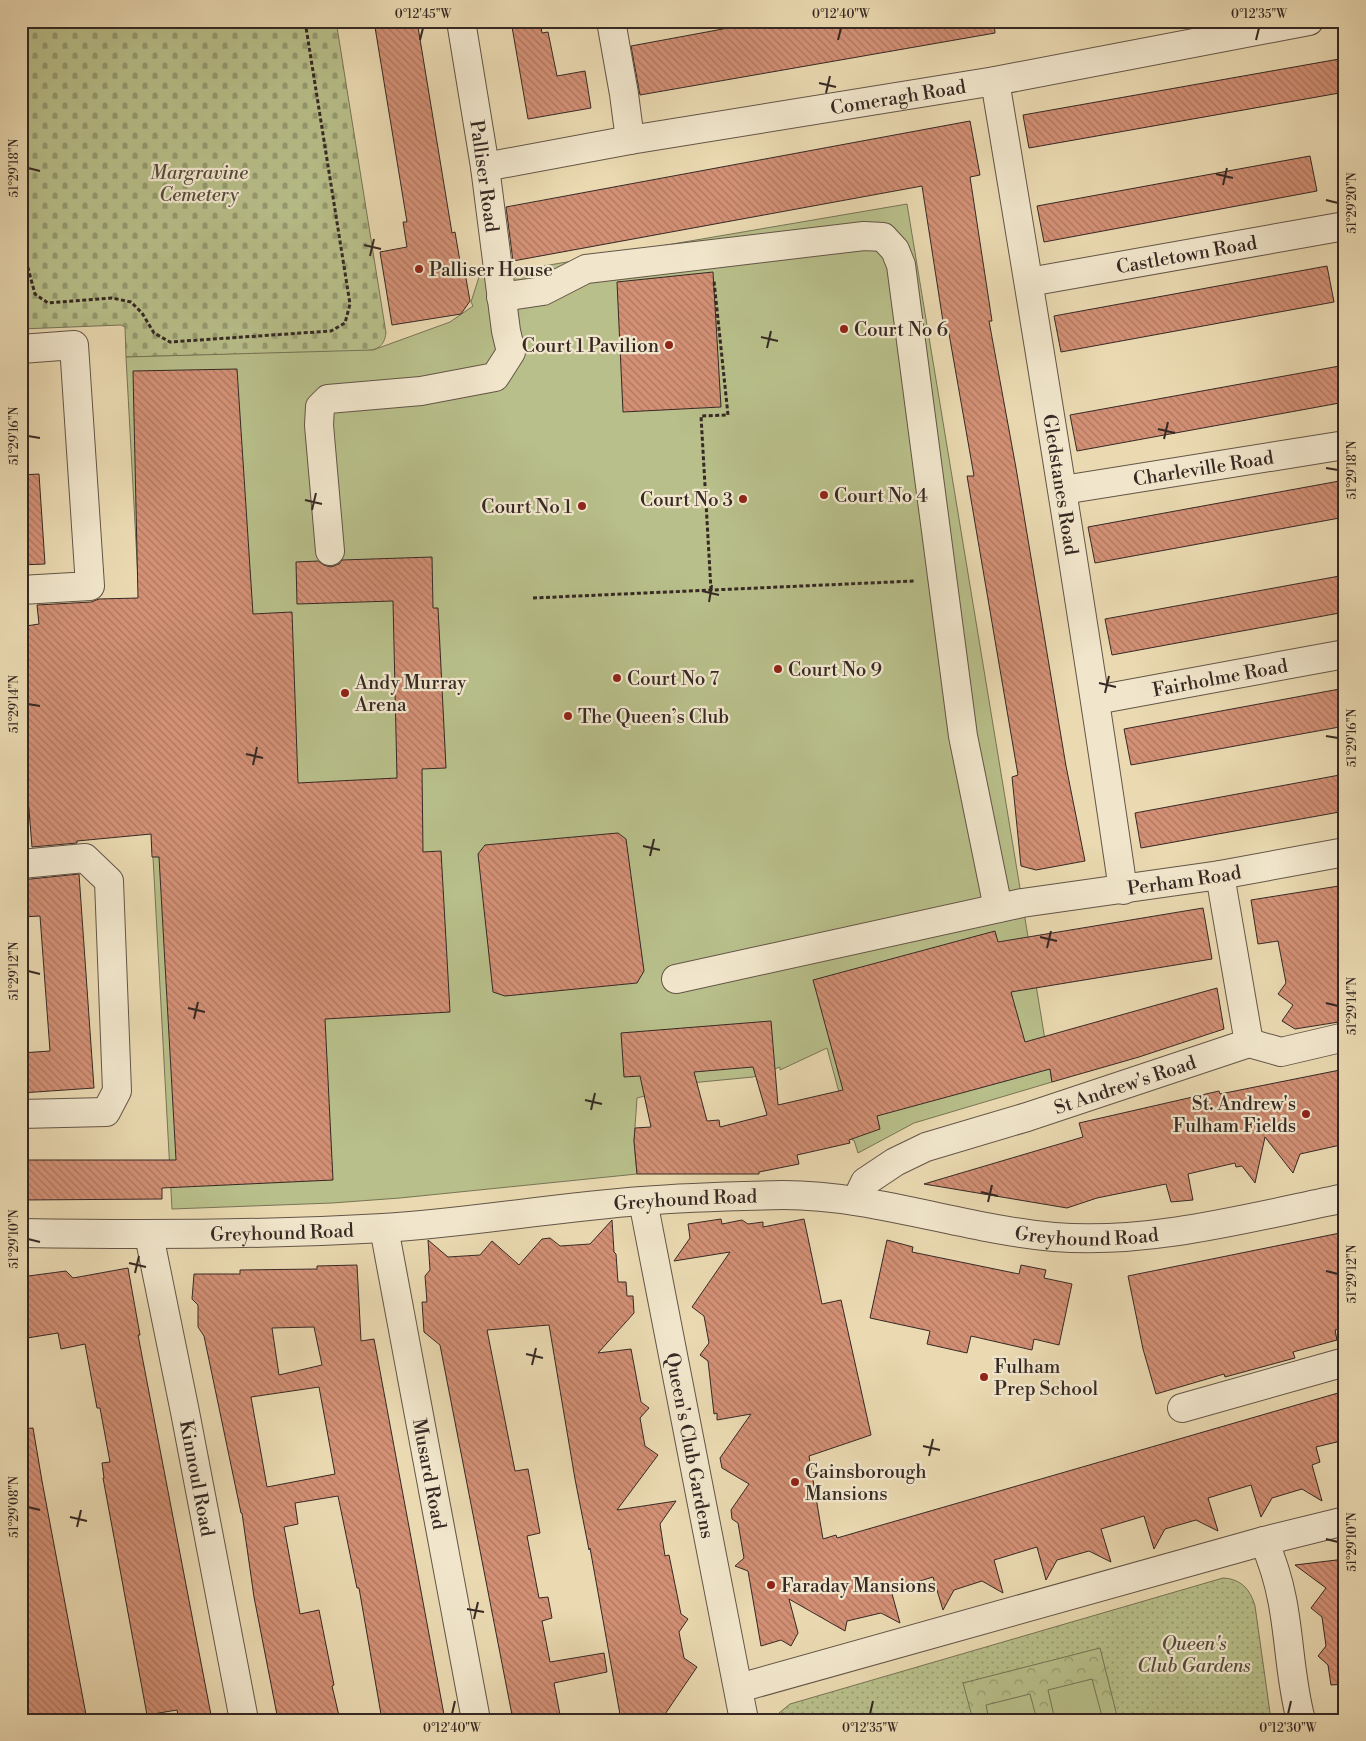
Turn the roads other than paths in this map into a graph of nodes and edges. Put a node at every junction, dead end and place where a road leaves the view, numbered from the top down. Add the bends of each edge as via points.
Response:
1 (460, 21) edge
2 (611, 21) edge
3 (1294, 23) edge
4 (995, 81) junction
5 (630, 140) junction
6 (485, 167) junction
7 (1345, 226) edge
8 (1028, 282) junction
9 (502, 297) junction
10 (21, 349) edge
11 (1345, 445) edge
12 (1063, 490) junction
13 (330, 551) dead end
14 (21, 590) edge
15 (1345, 654) edge
16 (1096, 700) junction
17 (1345, 852) edge
18 (21, 864) edge
19 (1220, 875) junction
20 (1123, 890) junction
21 (1010, 905) junction
22 (676, 979) dead end
23 (1345, 1037) edge
24 (1249, 1042) junction
25 (21, 1114) edge
26 (1345, 1198) edge
27 (643, 1200) junction
28 (856, 1201) junction
29 (384, 1228) junction
30 (21, 1233) edge
31 (149, 1235) junction
32 (1345, 1362) edge
33 (1182, 1408) dead end
34 (1345, 1521) edge
35 (1264, 1540) junction
36 (739, 1688) junction
37 (244, 1720) edge
38 (476, 1720) edge
39 (744, 1720) edge
40 (1301, 1720) edge

1 - 6 street, Palliser Road
2 - 5 street
3 - 4 street, Comeragh Road
4 - 5 street, Comeragh Road
4 - 8 street, Gledstanes Road
5 - 6 street, Comeragh Road
6 - 9 street, Palliser Road
7 - 8 street, Castletown Road
8 - 12 street, Gledstanes Road
9 - 13 street, Palliser Road via 511,352 495,377 421,391 328,399 320,406
9 - 21 street via 543,291 586,269 864,236 883,237 896,250 901,265 963,736
10 - 14 street via 74,345 90,586
11 - 12 street, Charleville Road
12 - 16 street, Gledstanes Road
15 - 16 street, Fairholme Road
16 - 20 street, Gledstanes Road
17 - 19 street, Perham Road
18 - 25 street via 85,858 108,881 117,1091 106,1112
19 - 20 street, Perham Road
19 - 24 street
20 - 21 street, Perham Road
21 - 22 street, Perham Road
23 - 24 street via 1281,1052
24 - 28 street, St Andrew's Road via 1036,1114 926,1147 865,1182
26 - 28 street, Greyhound Road via 1170,1232 1113,1237 1056,1237 998,1230
27 - 28 street, Greyhound Road via 819,1195
27 - 29 street, Greyhound Road
27 - 36 street, Queen's Club Gardens
29 - 31 street, Greyhound Road
29 - 38 street, Musard Road
30 - 31 street, Greyhound Road
31 - 37 street, Kinnoul Road
32 - 33 street
34 - 35 street
35 - 36 street
35 - 40 street via 1275,1567 1282,1600
36 - 39 street, Queen's Club Gardens

